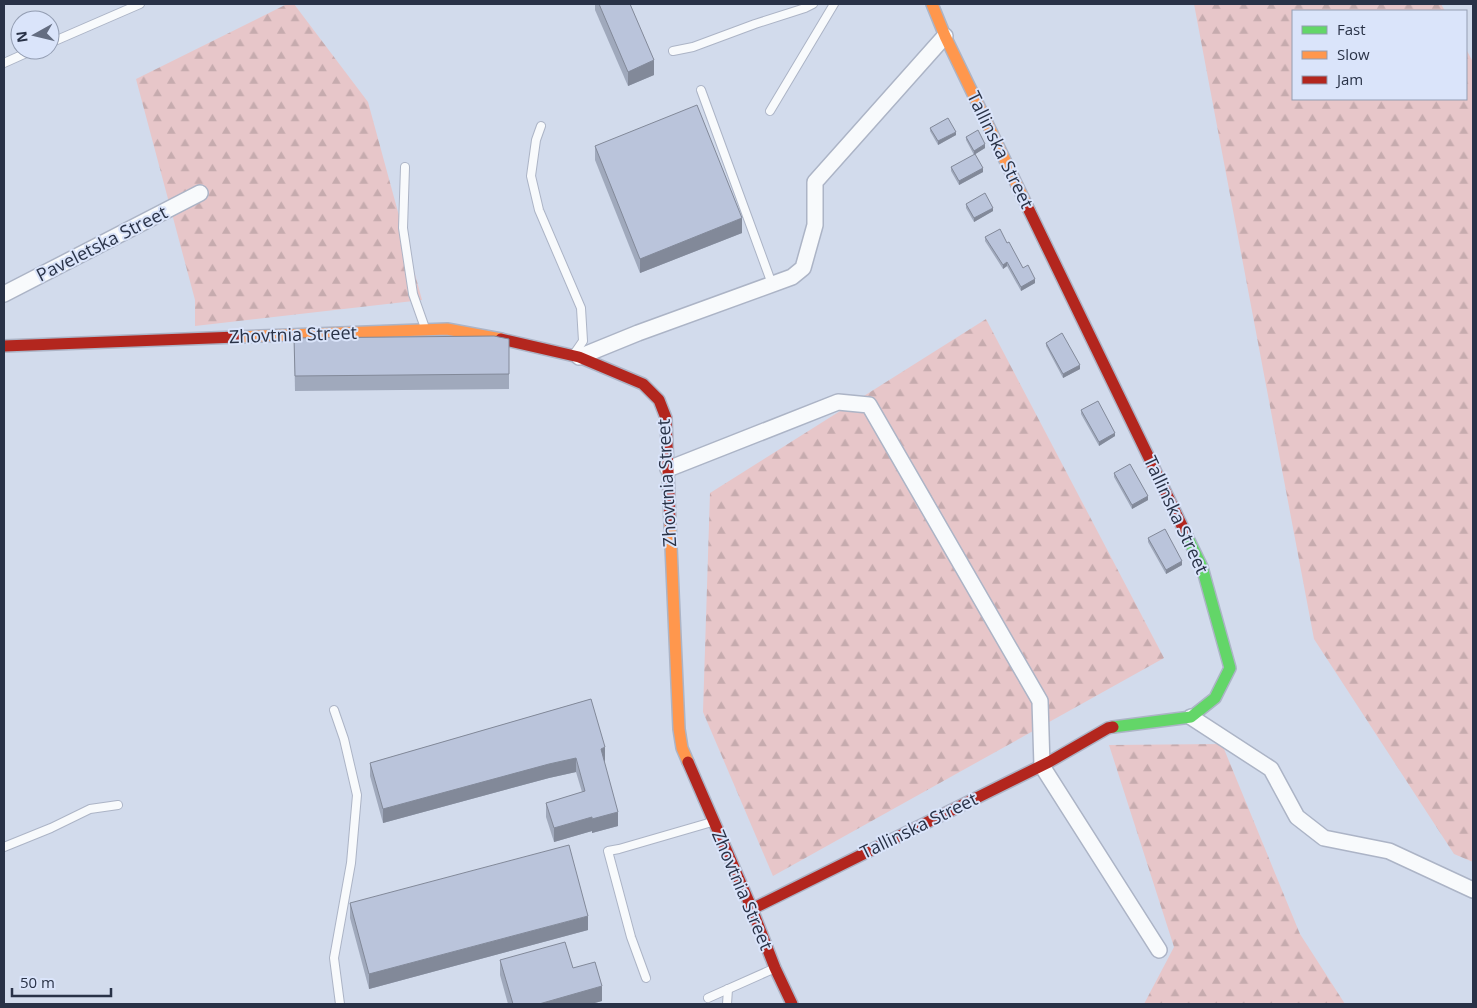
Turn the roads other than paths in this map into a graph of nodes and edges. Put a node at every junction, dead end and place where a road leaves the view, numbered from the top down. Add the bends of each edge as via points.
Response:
1 (140, 4) edge
2 (813, 4) edge
3 (834, 4) edge
4 (932, 4) edge
5 (945, 36) junction
6 (60, 39) edge
7 (673, 51) dead end
8 (701, 90) dead end
9 (770, 111) dead end
10 (541, 126) dead end
11 (405, 167) dead end
12 (200, 193) dead end
13 (772, 284) junction
14 (4, 294) edge
15 (425, 330) junction
16 (4, 346) edge
17 (576, 356) junction
18 (668, 470) junction
19 (334, 710) dead end
20 (1191, 717) junction
21 (1042, 766) junction
22 (118, 805) dead end
23 (714, 821) junction
24 (4, 847) edge
25 (1473, 890) edge
26 (752, 909) junction
27 (1159, 950) dead end
28 (775, 968) junction
29 (646, 978) dead end
30 (728, 989) junction
31 (708, 998) dead end
32 (340, 1004) edge
33 (727, 1004) edge
34 (792, 1004) edge

1 - 6 lane
2 - 7 lane via 693,47
3 - 9 lane
4 - 5 street, Tallinska Street
5 - 13 street via 815,182 815,225 804,268 792,277
5 - 20 street, Tallinska Street via 1202,566 1230,668 1215,698
8 - 13 lane
10 - 17 lane via 531,176 540,210 582,308 583,341
11 - 15 lane via 403,228 413,294
12 - 14 street, Paveletska Street
13 - 17 street
15 - 16 street, Zhovtnia Street
15 - 17 street, Zhovtnia Street via 447,329 478,334
17 - 18 street, Zhovtnia Street via 643,384 659,400 666,418
18 - 21 street via 838,402 870,405 1040,701
18 - 23 street, Zhovtnia Street via 679,729 682,748
19 - 32 lane via 357,795 351,863 334,958
20 - 21 street, Tallinska Street via 1108,728
20 - 25 street via 1271,769 1297,817 1324,838 1389,851
21 - 26 street, Tallinska Street
21 - 27 street
22 - 24 lane via 90,809
23 - 26 street, Zhovtnia Street
23 - 29 lane via 608,851 631,938
26 - 28 street, Zhovtnia Street
28 - 30 lane
28 - 34 street, Zhovtnia Street
30 - 31 lane
30 - 33 lane

